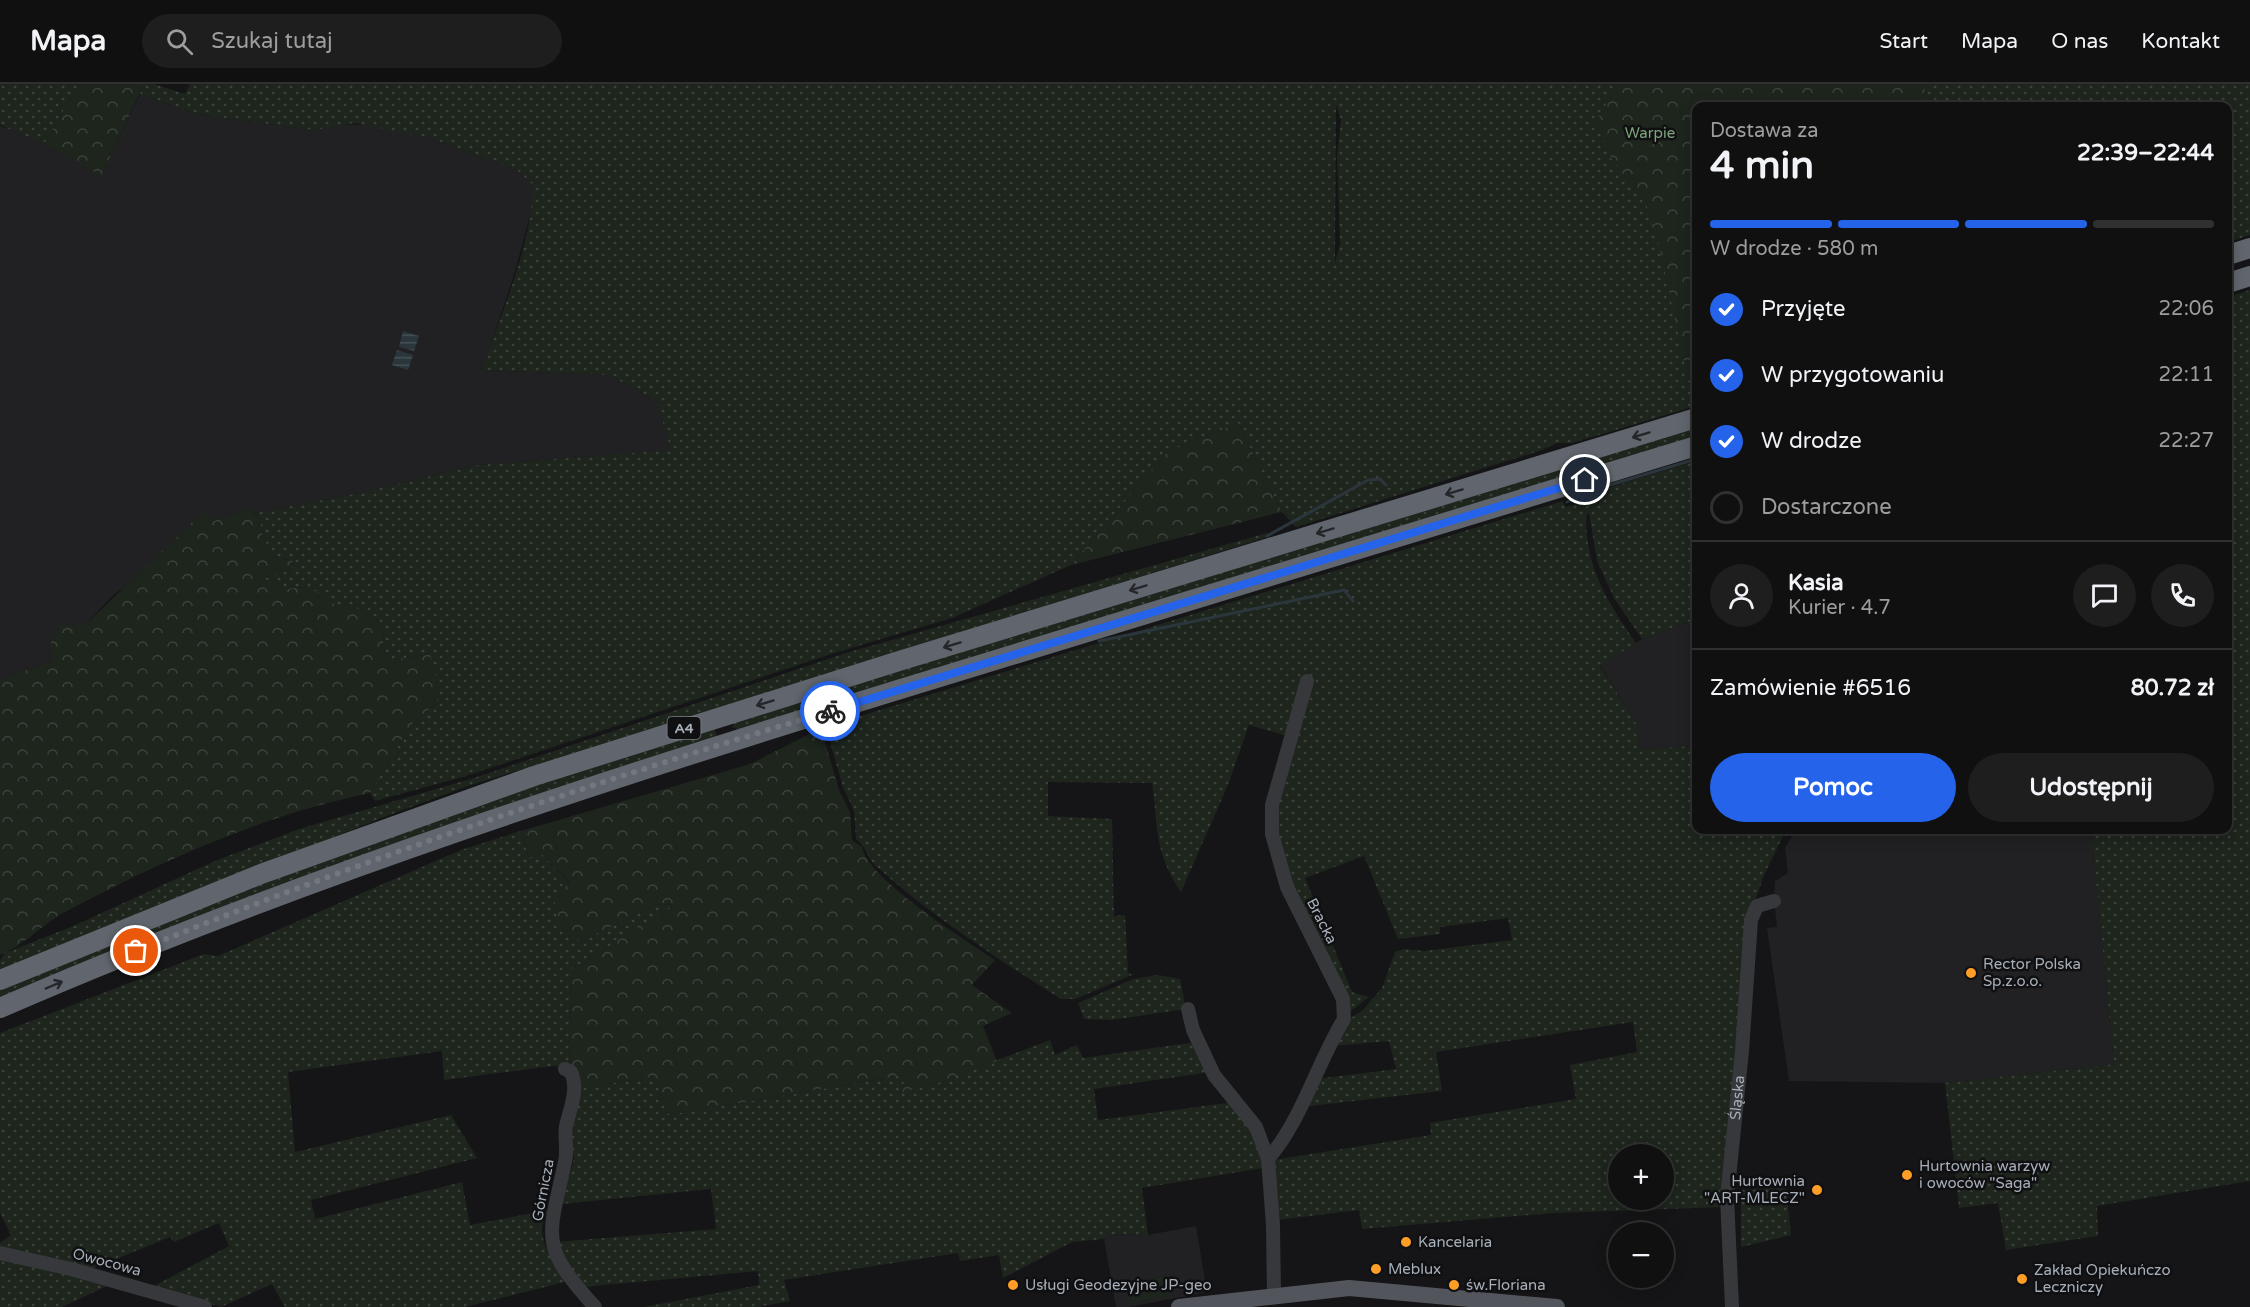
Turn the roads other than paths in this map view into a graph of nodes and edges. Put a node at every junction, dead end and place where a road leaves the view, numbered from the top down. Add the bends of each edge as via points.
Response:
1 (2250, 248) edge
2 (2232, 254) edge
3 (2250, 271) edge
4 (2232, 273) edge
5 (2250, 276) edge
6 (2232, 282) edge
7 (1692, 419) edge
8 (1692, 447) edge
9 (1307, 681) dead end
10 (1774, 902) dead end
11 (0, 980) edge
12 (0, 1008) edge
13 (1188, 1009) dead end
14 (565, 1070) dead end
15 (1268, 1158) junction
16 (0, 1253) edge
17 (1284, 1299) edge
18 (1252, 1302) edge
19 (1505, 1304) edge
20 (205, 1307) edge
21 (596, 1307) edge
22 (1179, 1307) edge
23 (1557, 1307) edge
24 (1732, 1307) edge

1 - 2 highway
3 - 4 highway
5 - 6 highway
7 -> 11 highway, A4 via 534,776 261,874
12 -> 8 highway, A4 via 238,910 504,814
9 - 15 street, Bracka via 1272,805 1272,834 1287,887 1346,1010 1281,1144
10 - 24 street, Śląska via 1757,906 1751,920 1727,1197
13 - 15 street via 1193,1030 1214,1075 1256,1126
14 - 21 street, Górnicza via 571,1072 575,1081 566,1128 566,1159 554,1203 552,1248 571,1279
15 - 17 street
16 - 20 street, Owocowa
17 - 18 main road
17 - 19 main road via 1349,1288
18 - 22 main road
19 - 23 main road

